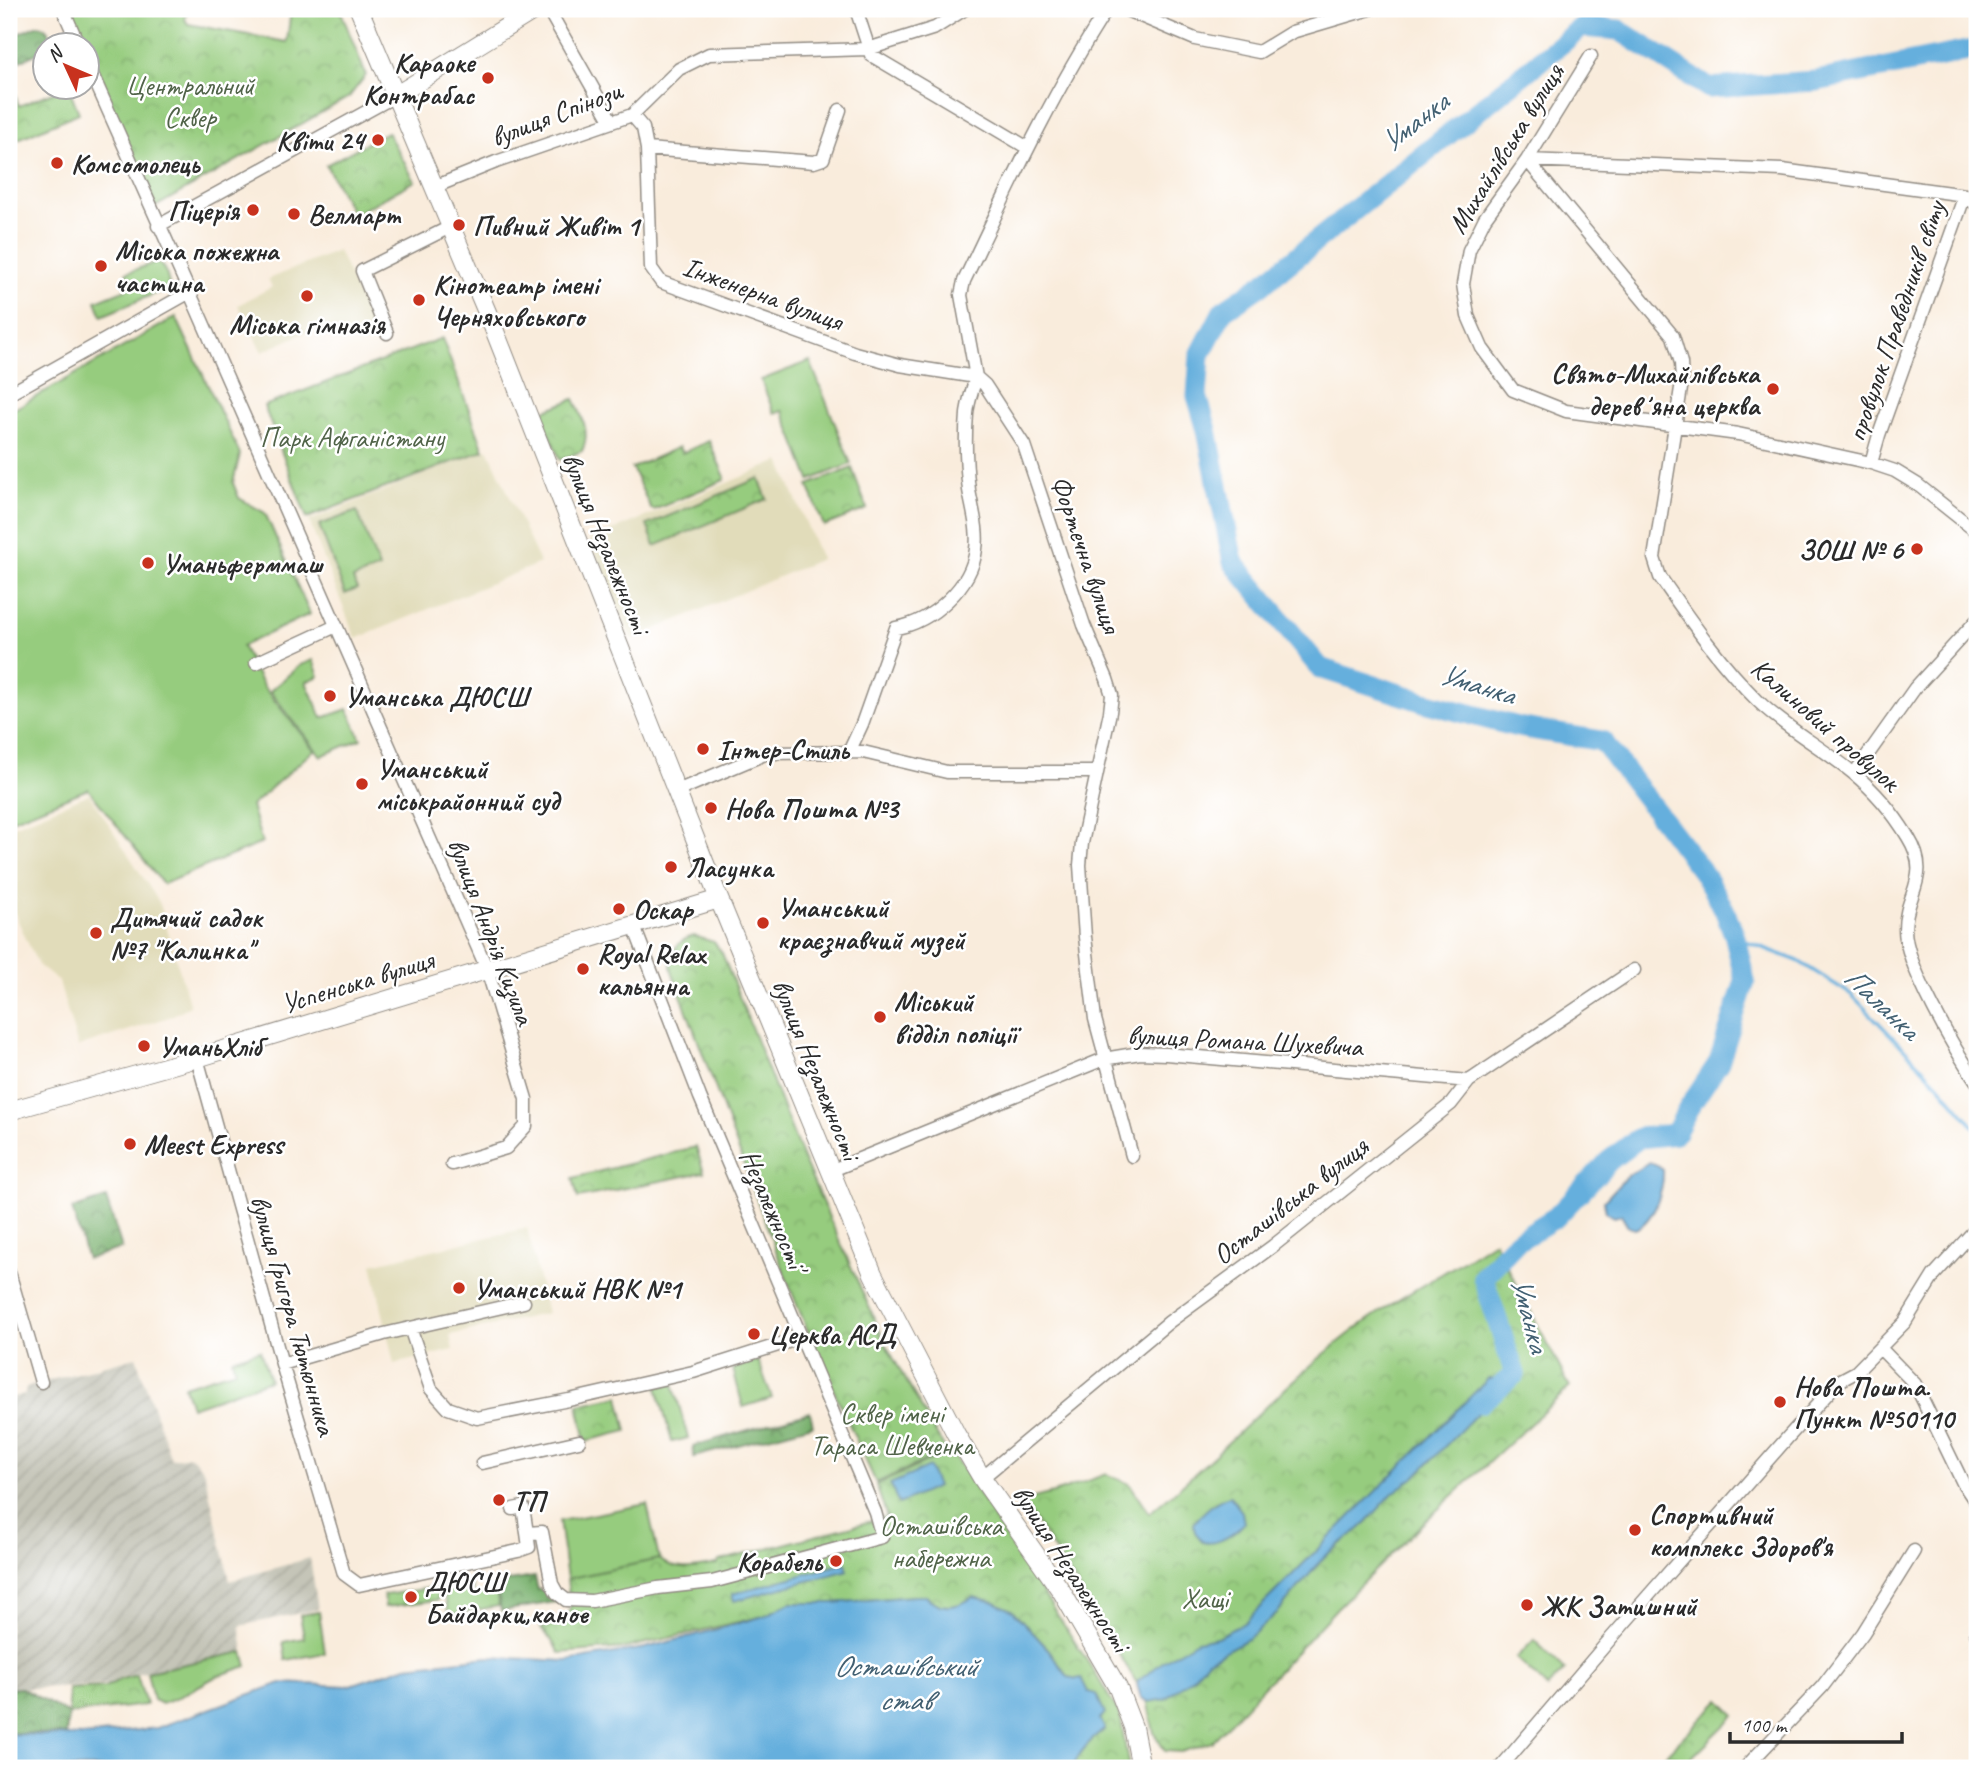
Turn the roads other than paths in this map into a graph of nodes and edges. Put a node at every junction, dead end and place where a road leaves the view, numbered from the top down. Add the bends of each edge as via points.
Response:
1 (63, 9) edge
2 (359, 9) edge
3 (536, 9) edge
4 (548, 9) edge
5 (856, 9) edge
6 (965, 9) edge
7 (1107, 9) edge
8 (1124, 9) edge
9 (1370, 9) edge
10 (73, 32) edge
11 (868, 48) junction
12 (1591, 56) dead end
13 (395, 96) junction
14 (102, 97) edge
15 (840, 110) dead end
16 (632, 115) junction
17 (612, 122) junction
18 (1028, 148) junction
19 (647, 149) junction
20 (1527, 160) junction
21 (435, 187) junction
22 (1965, 195) junction
23 (1977, 205) edge
24 (158, 226) junction
25 (452, 226) junction
26 (190, 292) junction
27 (387, 333) dead end
28 (976, 377) junction
29 (9, 394) edge
30 (1674, 424) junction
31 (1871, 463) junction
32 (1977, 532) edge
33 (1977, 620) edge
34 (336, 626) junction
35 (256, 663) dead end
36 (849, 752) junction
37 (1097, 772) junction
38 (1854, 774) junction
39 (677, 791) junction
40 (719, 899) junction
41 (633, 924) junction
42 (487, 969) junction
43 (1634, 970) dead end
44 (197, 1058) junction
45 (1104, 1059) junction
46 (1469, 1081) junction
47 (1977, 1082) edge
48 (9, 1111) edge
49 (1132, 1156) dead end
50 (452, 1164) dead end
51 (830, 1171) junction
52 (1975, 1231) dead end
53 (9, 1272) edge
54 (524, 1302) dead end
55 (410, 1328) junction
56 (800, 1338) junction
57 (1880, 1348) junction
58 (282, 1364) junction
59 (41, 1382) dead end
60 (579, 1441) dead end
61 (482, 1463) dead end
62 (982, 1478) junction
63 (1977, 1504) edge
64 (513, 1509) dead end
65 (527, 1534) junction
66 (1914, 1551) dead end
67 (1141, 1768) edge
68 (1500, 1768) edge
69 (1745, 1768) edge

1 - 10 street
2 - 13 main road, вулиця Незалежності
3 - 13 main road
4 - 17 street
5 - 11 street
6 - 11 street, вулиця Спінози via 935,28
7 - 18 street, Фортечна вулиця
8 - 9 street via 1195,39 1259,52 1292,32
11 - 16 street, вулиця Спінози via 709,54 679,69
11 - 18 street via 871,55
12 - 20 street, Михайлівська вулиця
13 - 21 main road, вулиця Незалежності
13 - 24 street
14 - 24 street, вулиця Андрія Кизила
15 - 19 street via 827,152 814,162
16 - 17 street, вулиця Спінози
16 - 19 street, Інженерна вулиця via 643,128
17 - 21 street, вулиця Спінози
18 - 28 street, Фортечна вулиця via 964,281 961,295
19 - 28 street, Інженерна вулиця via 651,268 661,282 855,352 900,365
20 - 22 street via 1782,170
20 - 30 street, Калиновий провулок via 1673,336 1682,382
20 - 30 street, Михайлівська вулиця via 1485,218 1469,250 1463,284 1468,316 1482,348 1514,390 1566,411
21 - 25 main road, вулиця Незалежності
22 - 23 street
22 - 31 street, провулок Праведників світу
24 - 26 street, вулиця Андрія Кизила
25 - 27 street via 362,271
25 - 39 main road, вулиця Незалежності
26 - 29 street
26 - 34 street, вулиця Андрія Кизила
28 - 36 street via 967,412 975,556 958,590 910,626 896,628
28 - 37 street, Фортечна вулиця via 1024,445 1084,625 1108,680 1110,712
30 - 31 street, Михайлівська вулиця
30 - 38 street, Калиновий провулок via 1654,558 1660,577 1729,671 1760,703
31 - 32 street, Михайлівська вулиця via 1918,485
33 - 38 street via 1916,688
34 - 35 street
34 - 42 street, вулиця Андрія Кизила
36 - 37 street via 947,772
36 - 39 street via 767,753
37 - 45 street, Фортечна вулиця via 1080,865 1095,1019
38 - 47 street, Калиновий провулок via 1880,799 1910,840 1920,870 1905,927 1907,943 1957,1053
39 - 40 main road, вулиця Незалежності
40 - 41 main road, Успенська вулиця
40 - 51 main road, вулиця Незалежності
41 - 42 main road, Успенська вулиця
41 - 56 street, Незалежності'
42 - 44 main road, Успенська вулиця
42 - 50 street, вулиця Андрія Кизила via 526,1099 526,1126 506,1148
43 - 46 street, Осташівська вулиця
44 - 48 main road, Успенська вулиця
44 - 58 street, вулиця Григора Тютюнника
45 - 46 street, вулиця Романа Шухевича via 1166,1054
45 - 49 street, Фортечна вулиця
45 - 51 street, вулиця Романа Шухевича
46 - 62 street, Осташівська вулиця via 1451,1104 1169,1322
51 - 62 main road, вулиця Незалежності via 900,1329
52 - 57 street via 1934,1275 1905,1322
53 - 59 street
54 - 55 street
55 - 56 street via 431,1389 448,1408 477,1419 692,1372
55 - 58 street
56 - 65 street, Незалежності' via 882,1537 712,1582 592,1601 566,1600 557,1593 542,1532
57 - 63 street via 1915,1384
57 - 68 street via 1856,1372 1839,1381
58 - 65 street, вулиця Григора Тютюнника via 344,1574 359,1585 518,1551 529,1547
60 - 61 street
62 - 67 main road, вулиця Незалежності via 1062,1592 1118,1688 1133,1727
64 - 65 street via 523,1507
66 - 69 street via 1863,1633 1822,1687

